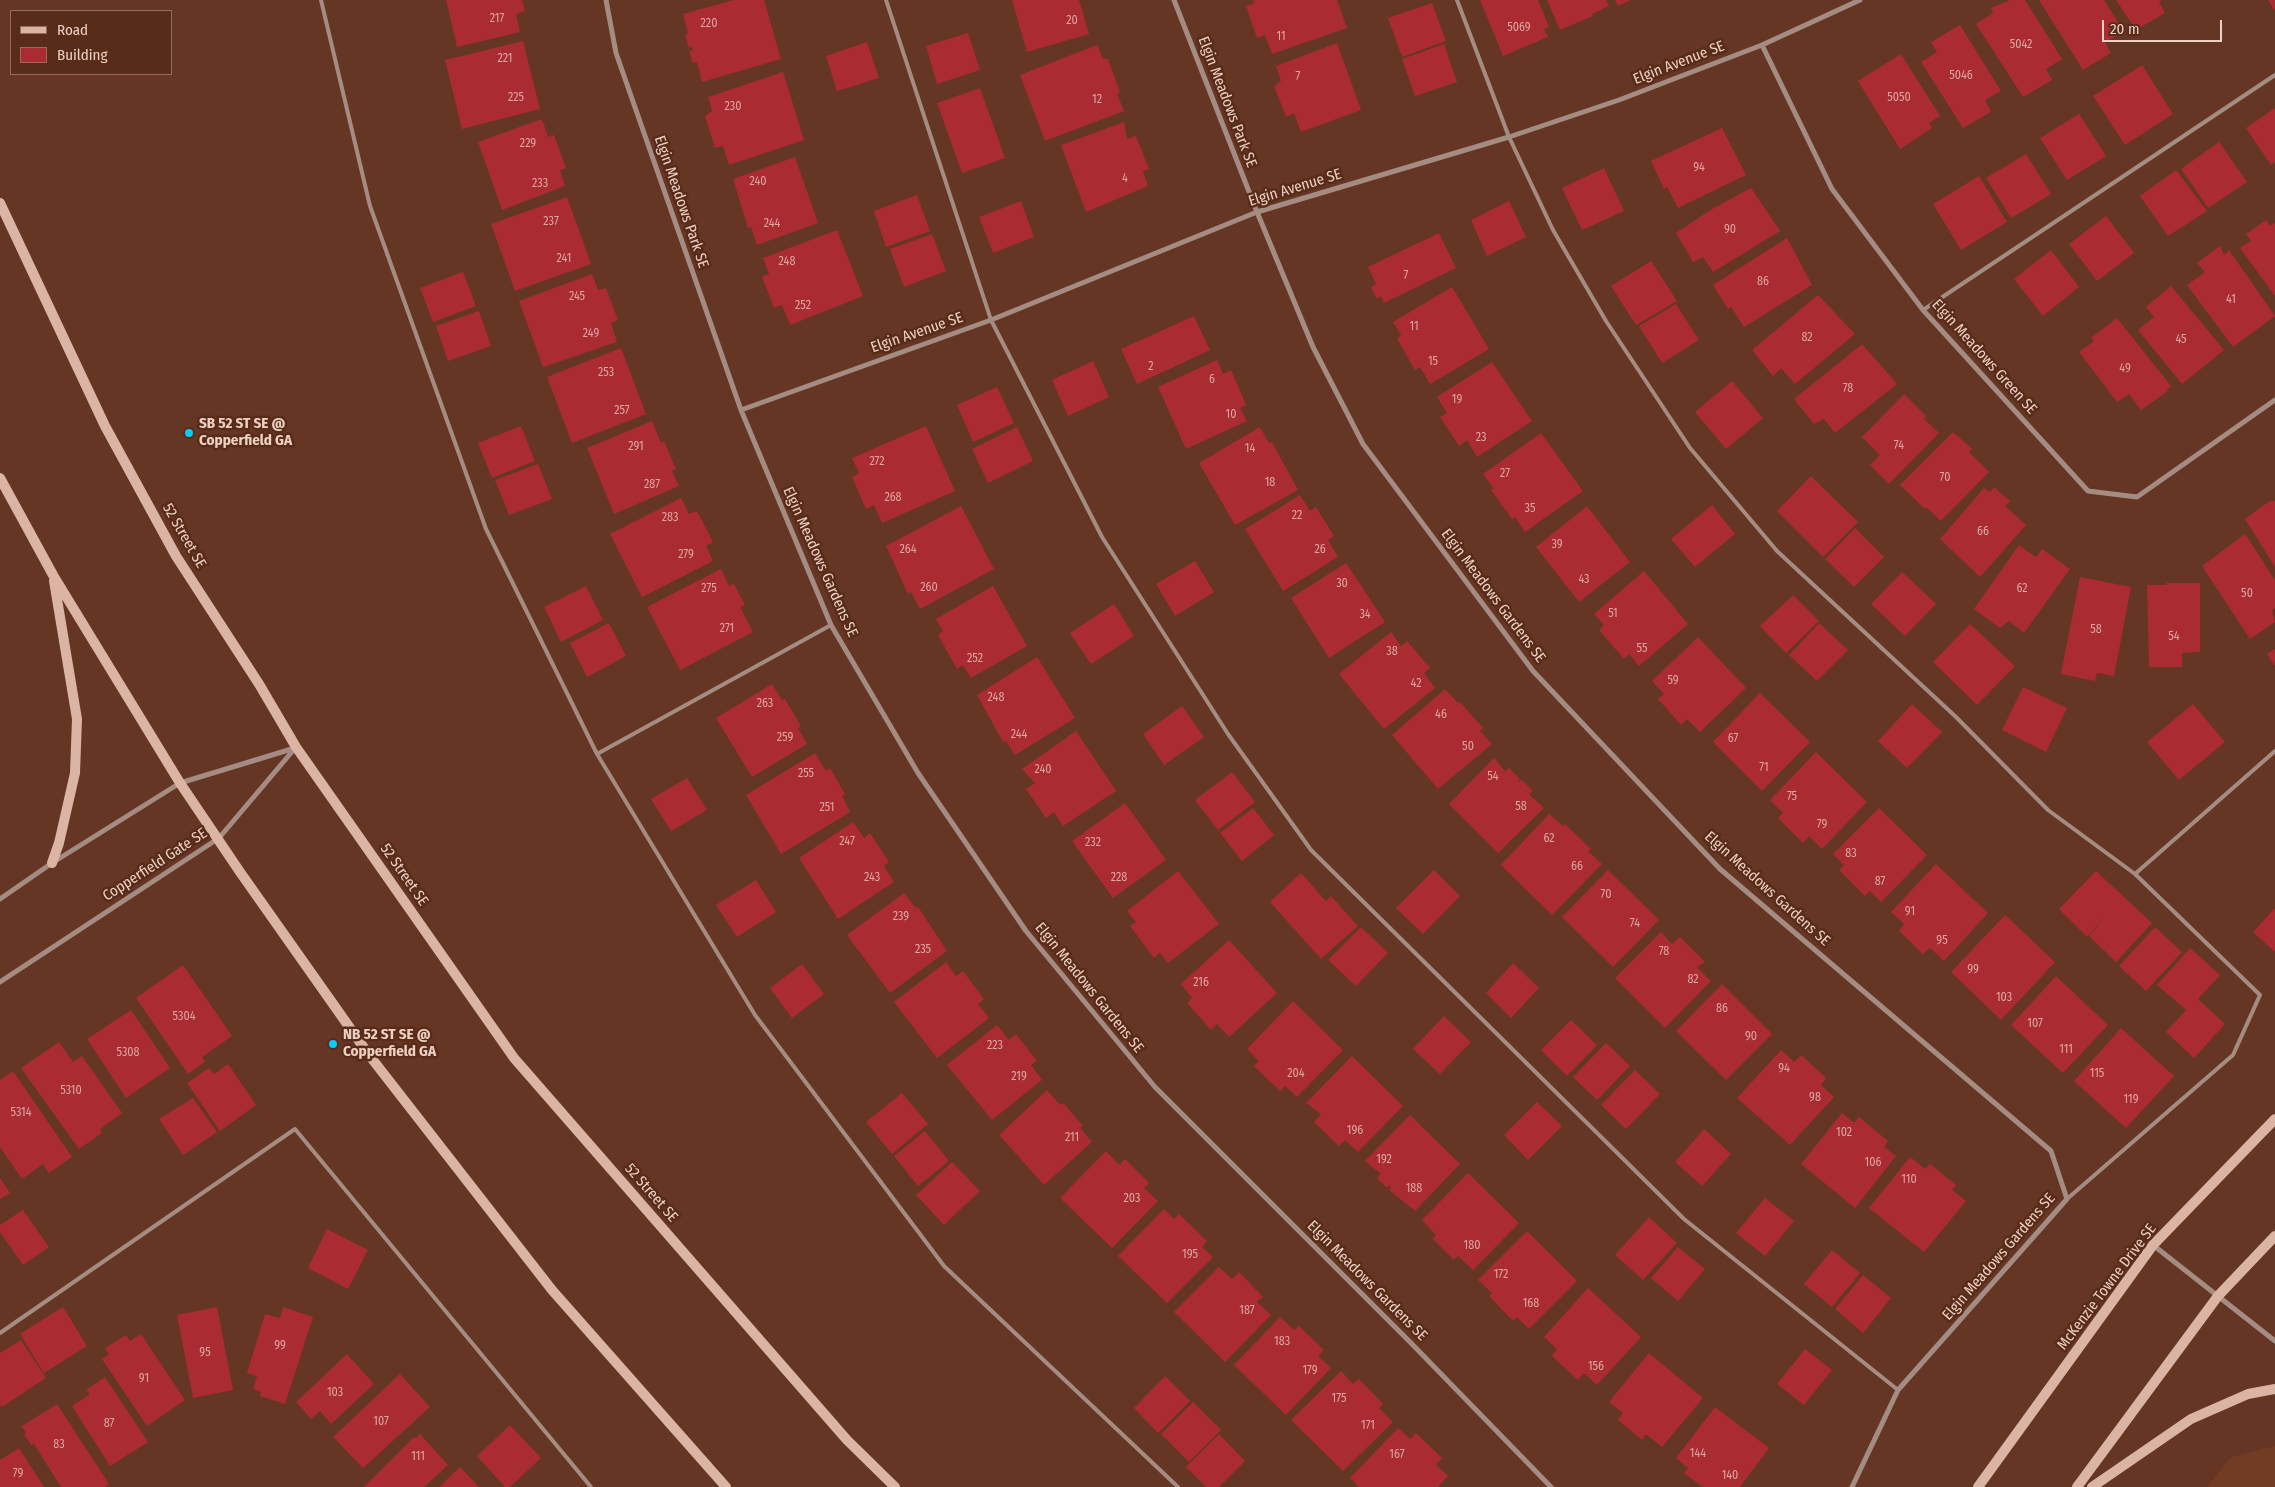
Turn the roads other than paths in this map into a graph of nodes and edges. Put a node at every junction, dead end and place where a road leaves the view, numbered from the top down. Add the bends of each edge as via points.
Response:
1 (321, 0) edge
2 (606, 0) edge
3 (886, 0) edge
4 (1174, 0) edge
5 (1457, 0) edge
6 (1860, 0) edge
7 (1762, 45) junction
8 (2275, 75) edge
9 (1509, 137) junction
10 (0, 203) edge
11 (1257, 212) junction
12 (1923, 310) junction
13 (991, 320) junction
14 (2275, 400) edge
15 (741, 410) junction
16 (0, 478) edge
17 (53, 575) junction
18 (831, 625) junction
19 (296, 747) junction
20 (2275, 751) edge
21 (597, 754) junction
22 (180, 783) junction
23 (218, 838) junction
24 (52, 863) junction
25 (2135, 874) junction
26 (0, 899) edge
27 (0, 982) edge
28 (2275, 1119) edge
29 (2068, 1199) junction
30 (2275, 1236) edge
31 (2153, 1246) junction
32 (2218, 1296) junction
33 (0, 1333) edge
34 (2275, 1341) edge
35 (2275, 1389) edge
36 (1898, 1390) junction
37 (591, 1487) edge
38 (726, 1487) edge
39 (895, 1487) edge
40 (1178, 1487) edge
41 (1551, 1487) edge
42 (1852, 1487) edge
43 (1978, 1487) edge
44 (2076, 1487) edge
45 (2092, 1487) edge

1 - 21 lane via 370,206 486,529
2 - 15 street, Elgin Meadows Park SE via 616,53
3 - 13 lane
4 - 11 street, Elgin Meadows Park SE
5 - 9 lane
6 - 7 street, Elgin Avenue SE
7 - 9 street, Elgin Avenue SE via 1619,100
7 - 12 street, Elgin Meadows Green SE via 1832,189
8 - 12 lane
9 - 11 street, Elgin Avenue SE
9 - 25 lane via 1553,230 1606,321 1690,448 1777,551 1956,717 2048,810
10 - 19 main road, 52 Street SE via 105,426 176,556
11 - 13 street, Elgin Avenue SE
11 - 29 street, Elgin Meadows Gardens SE via 1313,347 1363,444 1533,671 1720,869 2050,1151
12 - 14 street, Elgin Meadows Green SE via 2088,491 2137,497
13 - 15 street, Elgin Avenue SE
13 - 36 lane via 1102,537 1228,734 1311,850 1684,1219
15 - 18 street, Elgin Meadows Gardens SE
16 - 17 main road
17 - 22 main road
17 - 24 main road via 77,719 75,773
18 - 21 lane
18 - 41 street, Elgin Meadows Gardens SE via 918,773 1026,931 1155,1087
19 - 22 street
19 - 23 street, Copperfield Gate SE
19 - 39 main road, 52 Street SE via 514,1058 847,1440
20 - 25 lane
21 - 40 lane via 755,1015 944,1266
22 - 23 main road
22 - 24 street
23 - 27 street, Copperfield Gate SE
23 - 38 main road via 369,1055 552,1290
24 - 26 street
25 - 29 lane via 2260,995 2233,1055
28 - 31 main road, McKenzie Towne Drive SE
29 - 36 street, Elgin Meadows Gardens SE
30 - 32 main road
31 - 32 street
31 - 43 main road, McKenzie Towne Drive SE
32 - 34 street
32 - 44 main road
33 - 37 lane via 295,1129
35 - 45 main road via 2248,1394 2191,1419
36 - 42 street, Elgin Meadows Gardens SE

